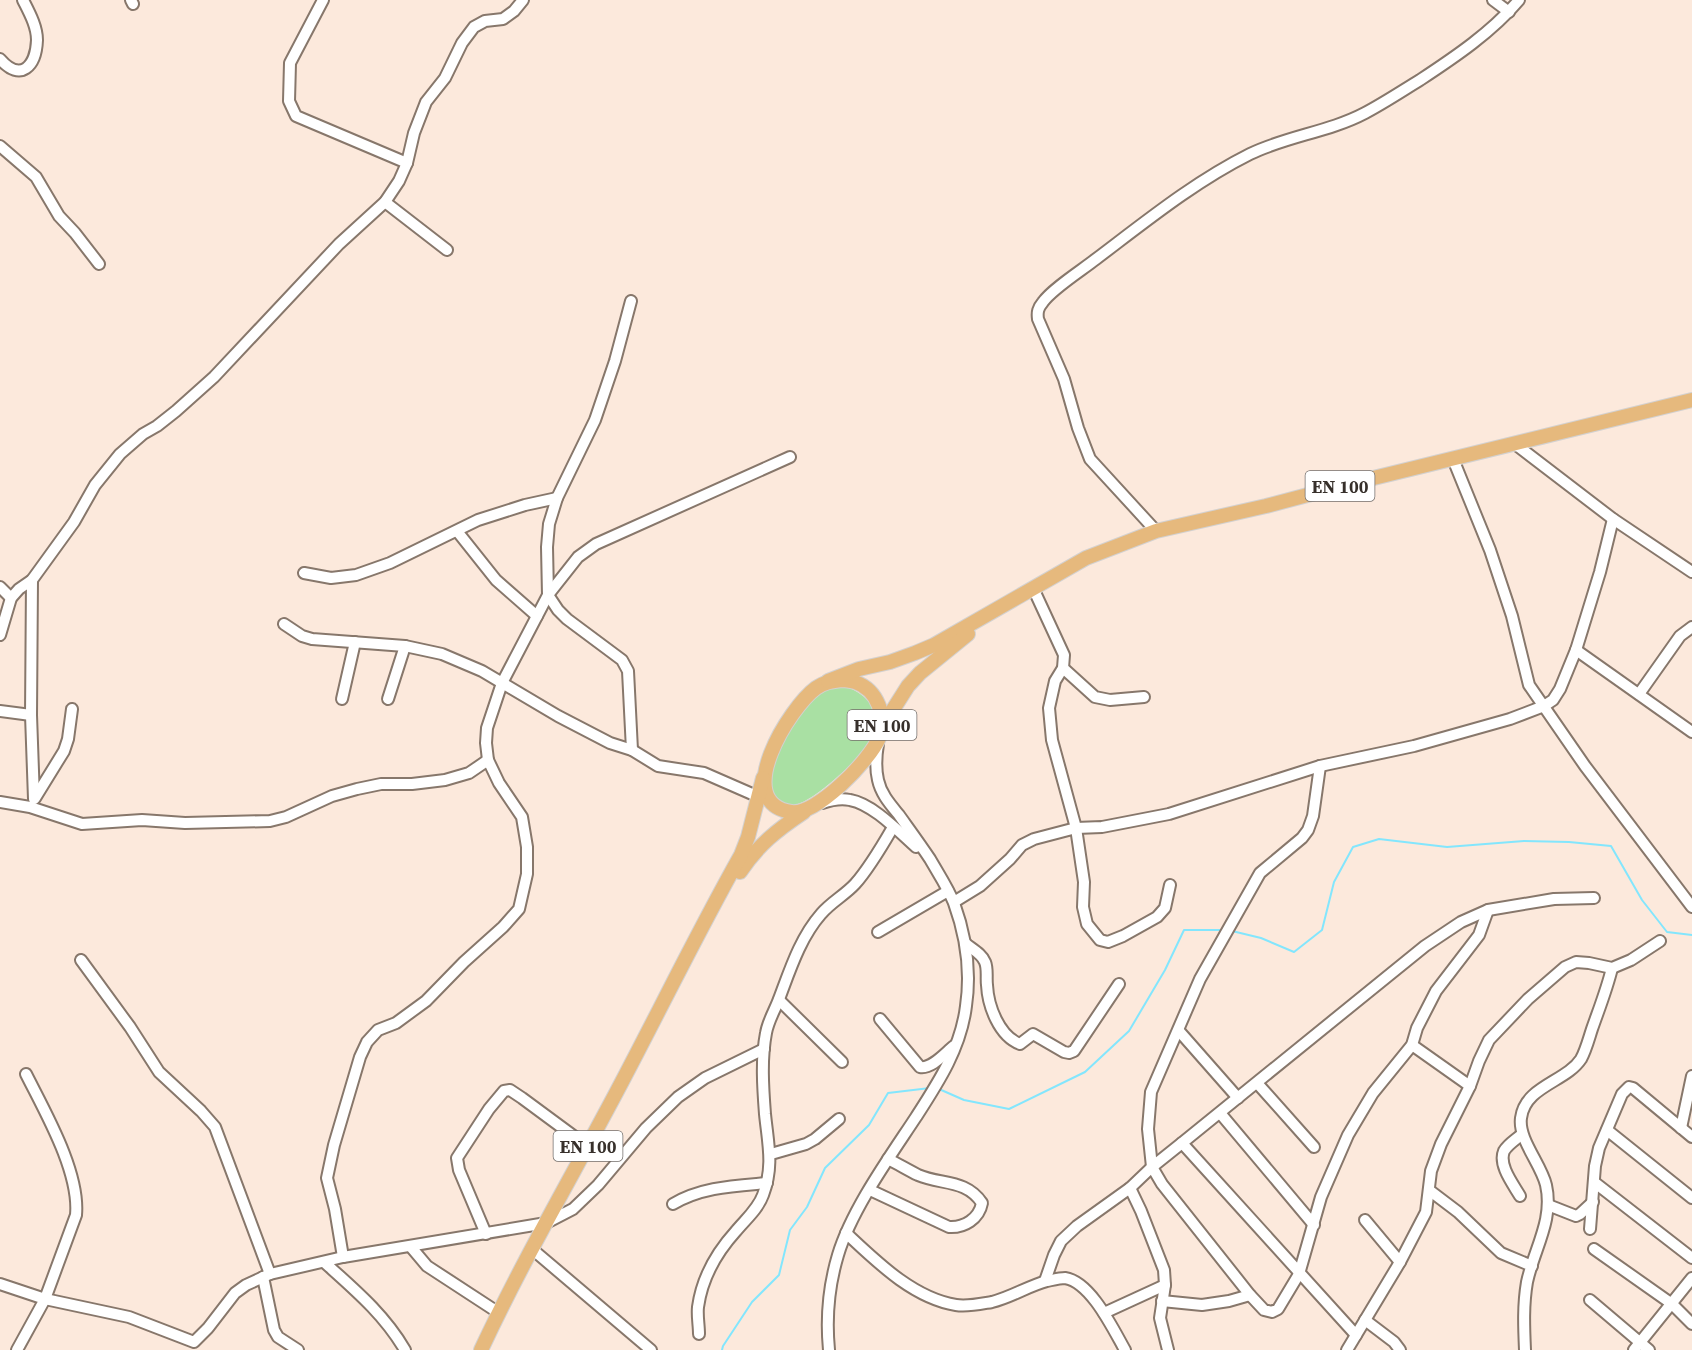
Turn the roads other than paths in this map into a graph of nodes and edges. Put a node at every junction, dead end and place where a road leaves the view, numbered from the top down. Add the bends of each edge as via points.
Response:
1 (23, 0) edge
2 (323, 0) edge
3 (523, 0) edge
4 (1493, 0) edge
5 (1519, 0) edge
6 (1509, 12) junction
7 (0, 60) edge
8 (0, 146) edge
9 (407, 163) junction
10 (385, 202) junction
11 (447, 250) dead end
12 (99, 264) dead end
13 (631, 301) dead end
14 (1692, 400) edge
15 (1515, 444) junction
16 (790, 457) dead end
17 (1453, 459) junction
18 (557, 498) junction
19 (1613, 519) junction
20 (457, 531) junction
21 (1156, 531) junction
22 (1692, 572) edge
23 (304, 573) dead end
24 (32, 580) junction
25 (0, 587) edge
26 (1033, 588) junction
27 (548, 595) junction
28 (11, 598) junction
29 (1002, 606) junction
30 (537, 616) junction
31 (284, 624) dead end
32 (1692, 627) edge
33 (0, 635) edge
34 (355, 642) junction
35 (405, 646) junction
36 (1576, 650) junction
37 (1063, 668) junction
38 (828, 681) junction
39 (502, 683) junction
40 (1639, 694) junction
41 (1144, 697) dead end
42 (342, 699) dead end
43 (388, 699) dead end
44 (1544, 706) junction
45 (72, 709) dead end
46 (0, 711) edge
47 (31, 715) junction
48 (882, 727) junction
49 (1692, 732) edge
50 (878, 740) junction
51 (632, 750) junction
52 (488, 760) junction
53 (1320, 766) junction
54 (763, 778) junction
55 (759, 796) junction
56 (0, 802) edge
57 (32, 803) junction
58 (811, 808) junction
59 (893, 827) junction
60 (1076, 828) junction
61 (930, 859) junction
62 (1170, 885) dead end
63 (948, 891) junction
64 (1594, 898) dead end
65 (954, 902) junction
66 (1692, 907) edge
67 (1488, 910) junction
68 (878, 932) dead end
69 (1660, 941) dead end
70 (695, 942) junction
71 (965, 943) junction
72 (81, 960) dead end
73 (1611, 968) junction
74 (1119, 984) dead end
75 (779, 1000) junction
76 (880, 1018) dead end
77 (1179, 1030) junction
78 (958, 1042) junction
79 (1412, 1045) junction
80 (764, 1049) junction
81 (842, 1062) dead end
82 (26, 1074) dead end
83 (1692, 1076) edge
84 (1257, 1083) junction
85 (1470, 1086) junction
86 (1238, 1098) junction
87 (1220, 1113) junction
88 (839, 1119) dead end
89 (1682, 1128) junction
90 (1607, 1130) junction
91 (1522, 1134) junction
92 (1692, 1137) edge
93 (1182, 1143) junction
94 (587, 1146) junction
95 (1314, 1147) dead end
96 (771, 1154) junction
97 (888, 1159) junction
98 (1152, 1167) junction
99 (1594, 1182) junction
100 (767, 1183) junction
101 (1130, 1188) junction
102 (870, 1190) junction
103 (1429, 1190) junction
104 (1520, 1196) dead end
105 (1692, 1198) edge
106 (1593, 1203) junction
107 (673, 1204) dead end
108 (1548, 1205) junction
109 (1365, 1220) dead end
110 (546, 1223) junction
111 (1314, 1225) junction
112 (1590, 1229) dead end
113 (846, 1233) junction
114 (486, 1234) junction
115 (411, 1247) junction
116 (532, 1249) junction
117 (1594, 1249) dead end
118 (343, 1257) junction
119 (1692, 1258) edge
120 (324, 1262) junction
121 (1400, 1262) junction
122 (1532, 1266) junction
123 (1299, 1274) junction
124 (267, 1275) junction
125 (1692, 1278) edge
126 (1045, 1281) junction
127 (0, 1284) edge
128 (1165, 1286) junction
129 (1250, 1295) junction
130 (45, 1299) junction
131 (1590, 1300) dead end
132 (1162, 1301) junction
133 (1672, 1304) junction
134 (499, 1313) junction
135 (1104, 1313) junction
136 (1365, 1320) junction
137 (1692, 1324) edge
138 (699, 1334) dead end
139 (1356, 1335) junction
140 (192, 1346) edge
141 (1641, 1347) edge
142 (17, 1350) edge
143 (297, 1350) edge
144 (405, 1350) edge
145 (482, 1350) edge
146 (651, 1350) edge
147 (829, 1350) edge
148 (1125, 1350) edge
149 (1168, 1350) edge
150 (1347, 1350) edge
151 (1400, 1350) edge
152 (1525, 1350) edge

1 - 7 street via 37,40 32,63 20,71
2 - 9 street via 290,63 292,110 296,116
3 - 9 street via 503,20 485,21 474,27 462,43 445,78 426,102
4 - 6 street
5 - 6 street
6 - 21 street via 1460,54 1364,113 1251,154 1175,199 1044,300 1037,311 1038,319 1064,379 1090,459
8 - 12 street via 36,177 59,216
9 - 10 street
10 - 11 street
10 - 24 street via 339,244 214,377 120,454
13 - 18 street via 595,420
14 - 15 main road, EN 100
15 - 17 main road, EN 100
15 - 19 street
16 - 27 street via 596,544 578,557
17 - 21 main road, EN 100
17 - 44 street via 1490,550 1529,685
18 - 20 street via 478,520
18 - 27 street via 549,524
19 - 22 street
19 - 36 street
20 - 23 street via 356,575 331,578
20 - 30 street via 496,580
21 - 26 main road, EN 100 via 1086,558
24 - 28 street
24 - 47 street
25 - 28 street
26 - 29 main road, EN 100
26 - 37 street via 1065,655
27 - 30 street
27 - 51 street via 567,619 622,660 628,671
28 - 33 street
29 - 38 main road, EN 100 via 915,653
29 - 48 main road, EN 100 via 920,673
30 - 39 street
31 - 34 street via 312,639
32 - 40 street via 1680,636
34 - 35 street
34 - 42 street
35 - 39 street via 442,654
35 - 43 street
36 - 40 street
36 - 44 street via 1560,689
37 - 41 street via 1095,696 1110,700
37 - 60 street via 1048,708 1052,740
38 - 48 main road, EN 100 via 855,682 867,688 882,712
38 - 54 main road, EN 100 via 816,687 794,713 771,751
39 - 51 street via 610,743
39 - 52 street via 487,728
40 - 49 street
44 - 53 street via 1414,746
44 - 66 street
45 - 57 street via 64,751
46 - 47 street
47 - 57 street
48 - 50 main road, EN 100
50 - 58 main road, EN 100 via 833,792
50 - 61 street via 878,782
51 - 55 street via 658,766 704,773
52 - 57 street via 469,773 445,780 357,789 270,821 142,820 82,824
52 - 118 street via 522,817 527,873 519,909 426,1001 396,1023 378,1030 367,1042 327,1178
53 - 60 street via 1169,814
53 - 77 street via 1308,830 1260,873 1200,979
54 - 55 main road, EN 100
54 - 58 main road via 768,798 775,805 796,812
55 - 70 main road, EN 100 via 741,855
56 - 57 street
58 - 59 street via 834,800 850,800
58 - 70 main road, EN 100 via 756,849
59 - 61 street
59 - 75 street via 856,883 811,928
60 - 62 street via 1084,882 1083,907 1087,924 1100,940 1108,942 1123,936 1157,917 1165,908
60 - 65 street via 1022,845 980,886
61 - 63 street
63 - 65 street
63 - 68 street
64 - 67 street via 1554,899
65 - 71 street
67 - 79 street via 1479,934 1436,991
67 - 84 street via 1425,946
69 - 73 street
70 - 94 main road, EN 100
71 - 74 street via 987,965 993,1016 1020,1044 1033,1034 1064,1052 1074,1051
71 - 78 street via 966,1007
72 - 124 street via 159,1072 214,1127
73 - 85 street via 1576,962 1564,967 1490,1040
73 - 91 street via 1581,1059 1528,1102 1521,1118
75 - 80 street via 766,1030
75 - 81 street
76 - 78 street via 920,1067 930,1066
77 - 86 street
77 - 98 street via 1151,1092 1148,1129
78 - 97 street via 935,1087
79 - 85 street
79 - 111 street via 1372,1093 1348,1135 1321,1197
80 - 96 street via 765,1113
80 - 110 street via 705,1078 678,1097 573,1209
82 - 130 street via 61,1144 77,1204
83 - 89 street
84 - 86 street
84 - 95 street
85 - 103 street via 1441,1144
86 - 87 street
87 - 93 street
87 - 111 street
88 - 96 street via 806,1144
89 - 90 street via 1629,1087 1622,1094
89 - 92 street
90 - 99 street via 1599,1148
90 - 105 street
91 - 104 street via 1507,1147 1502,1159
91 - 108 street via 1546,1184
93 - 98 street
93 - 123 street
94 - 110 main road, EN 100
94 - 114 street via 522,1098 504,1090 457,1158
96 - 100 street
97 - 102 street
97 - 102 street via 918,1175 976,1194 982,1203 980,1210 968,1224 949,1227
98 - 101 street
98 - 129 street
99 - 106 street
99 - 119 street
100 - 107 street via 698,1192
100 - 138 street via 756,1209 725,1243 706,1277 698,1309
101 - 126 street via 1061,1241
101 - 128 street via 1164,1270
102 - 113 street
103 - 121 street via 1426,1212
103 - 122 street via 1501,1253
106 - 108 street via 1576,1216
106 - 112 street
108 - 122 street via 1548,1219
109 - 121 street
110 - 114 street
110 - 116 main road, EN 100
111 - 123 street
113 - 126 street via 910,1286 936,1300 977,1305 1007,1299
113 - 147 street via 831,1288
114 - 115 street
115 - 118 street
115 - 134 street via 427,1266
116 - 134 main road, EN 100
116 - 146 street
117 - 133 street
118 - 120 street
120 - 124 street
120 - 144 street via 386,1321
121 - 136 street
122 - 152 street via 1524,1302
123 - 129 street via 1278,1309 1272,1312 1264,1310
123 - 139 street
124 - 140 street via 235,1293
124 - 143 street via 274,1330
125 - 133 street
126 - 135 street via 1064,1278 1079,1284
127 - 130 street
128 - 132 street
128 - 135 street
129 - 132 street via 1202,1305
130 - 140 street via 129,1317
130 - 142 street
131 - 141 street
132 - 149 street via 1160,1318
133 - 137 street
133 - 141 street
134 - 145 main road, EN 100
135 - 148 street
136 - 139 street
136 - 151 street
139 - 150 street

